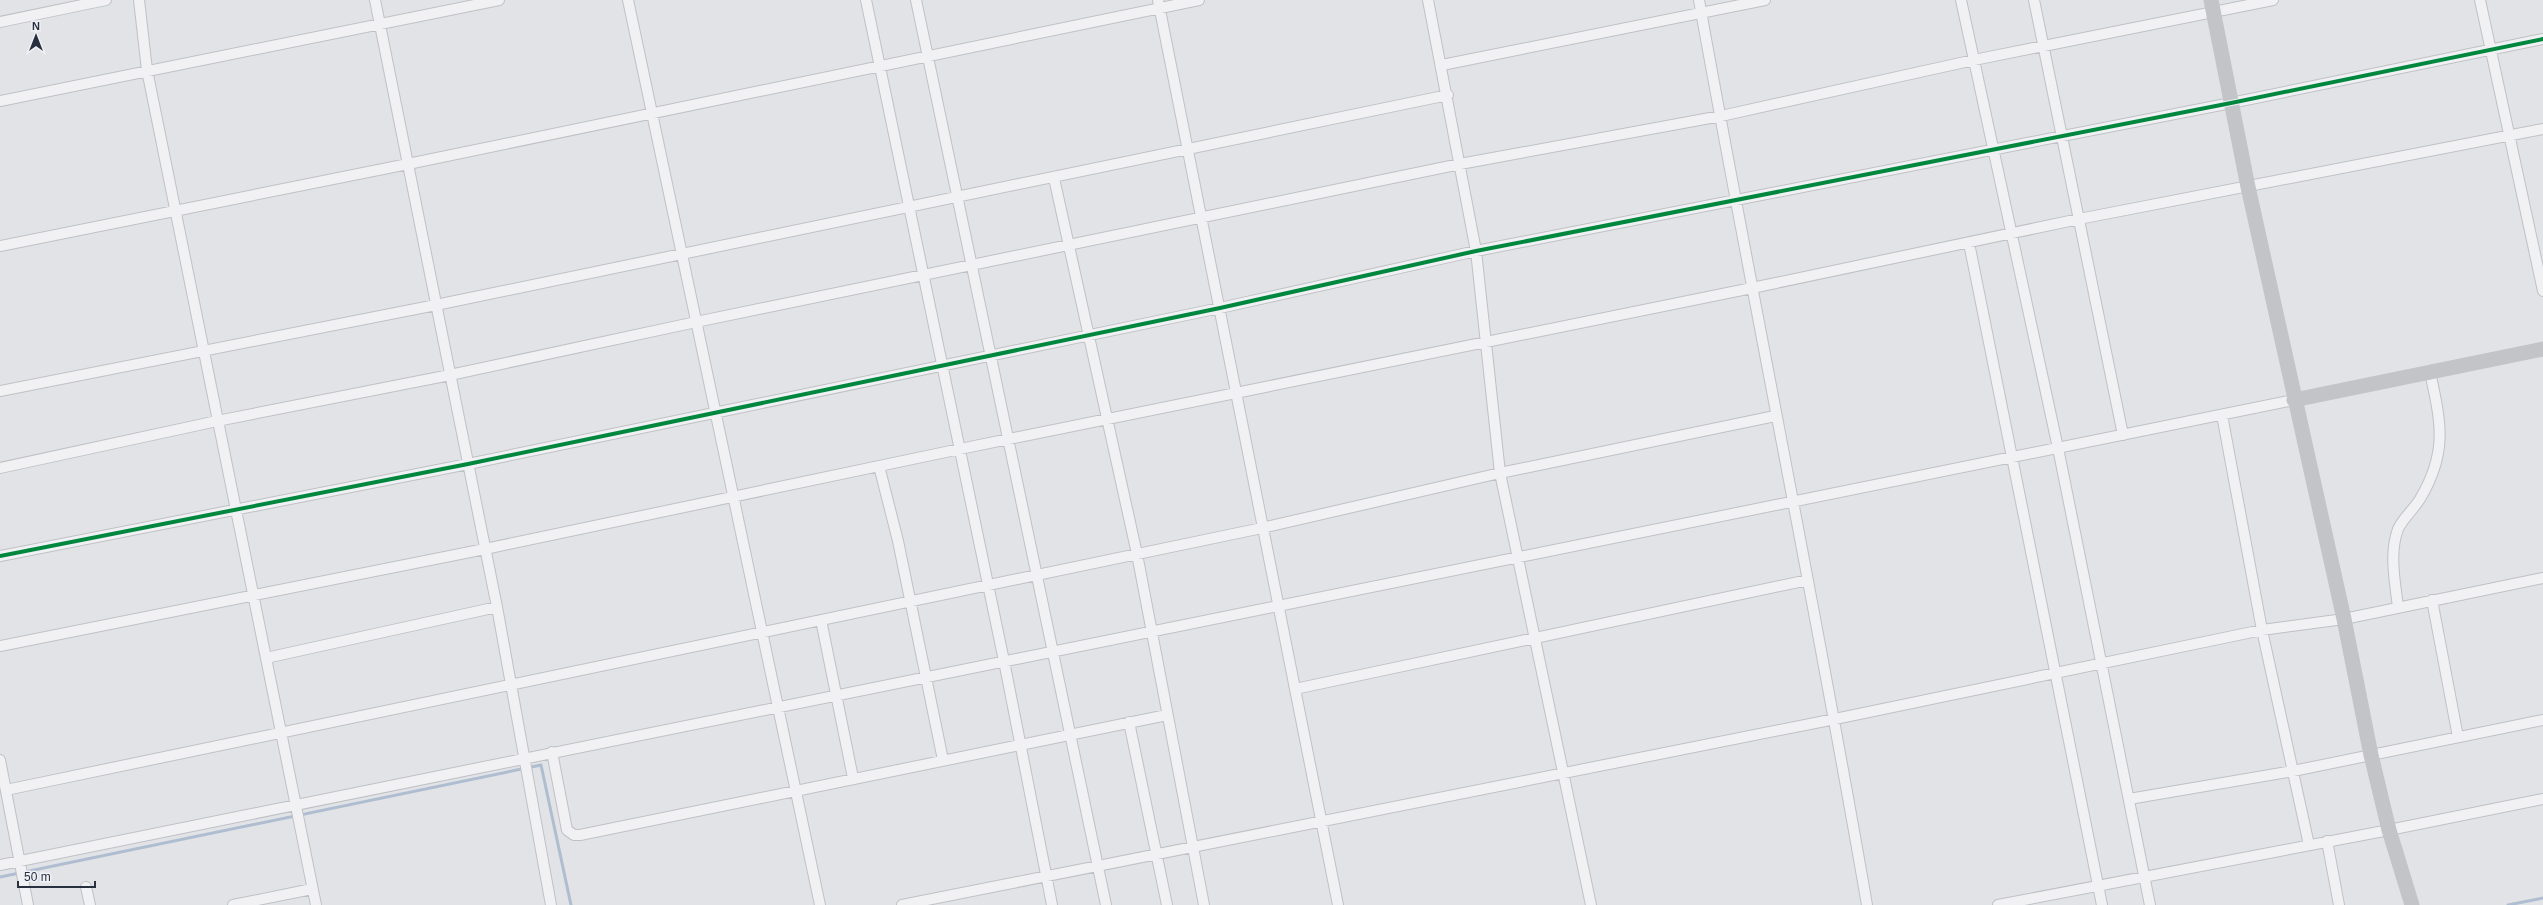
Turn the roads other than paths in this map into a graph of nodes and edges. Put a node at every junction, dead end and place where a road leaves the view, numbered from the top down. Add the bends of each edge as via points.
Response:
1 (106, 0) edge
2 (139, 0) edge
3 (375, 0) edge
4 (499, 0) edge
5 (628, 0) edge
6 (866, 0) edge
7 (916, 0) edge
8 (1200, 0) edge
9 (1428, 0) edge
10 (1699, 0) edge
11 (1765, 0) edge
12 (1961, 0) edge
13 (2034, 0) edge
14 (2272, 0) edge
15 (2480, 0) edge
16 (1158, 4) edge
17 (2212, 6) edge
18 (1702, 13) junction
19 (0, 22) edge
20 (380, 26) junction
21 (2543, 39) edge
22 (2043, 46) junction
23 (2490, 50) junction
24 (927, 57) junction
25 (1974, 60) junction
26 (1442, 65) junction
27 (880, 67) junction
28 (147, 70) junction
29 (1448, 96) junction
30 (0, 101) edge
31 (2231, 103) junction
32 (651, 113) junction
33 (1721, 116) junction
34 (2543, 129) edge
35 (2508, 136) junction
36 (2062, 137) junction
37 (1187, 150) junction
38 (1994, 150) junction
39 (408, 164) junction
40 (1460, 164) junction
41 (1054, 178) junction
42 (2248, 187) junction
43 (956, 198) junction
44 (1736, 202) junction
45 (910, 208) junction
46 (175, 211) junction
47 (1201, 218) junction
48 (2079, 219) junction
49 (2010, 234) junction
50 (1969, 243) junction
51 (0, 246) edge
52 (1068, 246) junction
53 (1476, 251) junction
54 (682, 252) junction
55 (970, 266) junction
56 (925, 276) junction
57 (1752, 288) junction
58 (2543, 291) edge
59 (436, 305) junction
60 (1220, 308) junction
61 (696, 322) junction
62 (1088, 334) junction
63 (1487, 340) junction
64 (202, 349) junction
65 (2543, 349) edge
66 (991, 355) junction
67 (943, 365) junction
68 (2430, 372) junction
69 (450, 375) junction
70 (0, 391) edge
71 (1235, 392) junction
72 (2294, 400) junction
73 (716, 412) junction
74 (2222, 415) junction
75 (1775, 416) junction
76 (1107, 419) junction
77 (217, 421) junction
78 (2123, 435) junction
79 (1008, 439) junction
80 (2058, 448) junction
81 (960, 449) junction
82 (2012, 457) junction
83 (468, 464) junction
84 (879, 466) junction
85 (0, 468) edge
86 (1500, 474) junction
87 (734, 498) junction
88 (1792, 502) junction
89 (236, 509) junction
90 (1262, 528) junction
91 (485, 549) junction
92 (1137, 554) junction
93 (0, 556) edge
94 (1518, 557) junction
95 (1036, 575) junction
96 (2543, 578) edge
97 (1808, 580) junction
98 (988, 585) junction
99 (254, 594) junction
100 (2432, 600) junction
101 (910, 602) junction
102 (1278, 606) junction
103 (497, 607) junction
104 (2398, 607) junction
105 (2344, 619) junction
106 (821, 620) junction
107 (2262, 630) junction
108 (1152, 631) junction
109 (762, 632) junction
110 (1535, 637) junction
111 (0, 646) edge
112 (1052, 651) junction
113 (266, 658) junction
114 (1004, 661) junction
115 (2102, 665) junction
116 (2055, 674) junction
117 (926, 677) junction
118 (511, 684) junction
119 (1295, 689) junction
120 (835, 695) junction
121 (778, 707) junction
122 (1167, 715) junction
123 (1835, 719) junction
124 (2543, 720) edge
125 (1130, 722) junction
126 (281, 733) junction
127 (1071, 734) junction
128 (2458, 738) junction
129 (1020, 745) junction
130 (552, 752) junction
131 (2371, 755) junction
132 (524, 758) junction
133 (0, 760) edge
134 (943, 760) junction
135 (2293, 771) junction
136 (1563, 772) junction
137 (853, 778) junction
138 (6, 790) junction
139 (796, 790) junction
140 (2543, 798) edge
141 (2129, 799) junction
142 (295, 805) junction
143 (1321, 821) junction
144 (2389, 830) junction
145 (2327, 841) junction
146 (2309, 845) junction
147 (1194, 846) junction
148 (1157, 854) junction
149 (20, 861) junction
150 (0, 865) edge
151 (1099, 866) junction
152 (1046, 876) junction
153 (2144, 877) junction
154 (86, 887) dead end
155 (2098, 887) junction
156 (312, 888) junction
157 (28, 905) edge
158 (90, 905) edge
159 (232, 905) edge
160 (316, 905) edge
161 (551, 905) edge
162 (820, 905) edge
163 (902, 905) edge
164 (1052, 905) edge
165 (1106, 905) edge
166 (1168, 905) edge
167 (1204, 905) edge
168 (1338, 905) edge
169 (1591, 905) edge
170 (1867, 905) edge
171 (1998, 905) edge
172 (2102, 905) edge
173 (2150, 905) edge
174 (2339, 905) edge
175 (2412, 905) edge

1 - 19 street
2 - 28 street
3 - 20 street
4 - 20 street
5 - 32 street
6 - 27 street
7 - 24 street
8 - 16 street
9 - 26 street
10 - 18 street
11 - 18 street
12 - 25 street
13 - 22 street
14 - 17 street
15 - 23 street
16 - 24 street
16 - 37 street
17 - 22 street
17 - 31 street
18 - 26 street
18 - 33 street
20 - 28 street
20 - 39 street
21 - 23 street
22 - 25 street
22 - 36 street
23 - 31 street
23 - 35 street
24 - 27 street
24 - 43 street
25 - 33 street
25 - 38 street
26 - 29 street
27 - 32 street
27 - 45 street
28 - 30 street
28 - 46 street
29 - 37 street
29 - 40 street
31 - 36 street
31 - 42 street
32 - 39 street
32 - 54 street
33 - 40 street
33 - 44 street
34 - 35 street
35 - 42 street
35 - 58 street
36 - 38 street
36 - 48 street
37 - 41 street
37 - 47 street
38 - 44 street
38 - 49 street
39 - 46 street
39 - 59 street
40 - 47 street
40 - 53 street
41 - 43 street
41 - 52 street
42 - 48 street
42 - 72 street
43 - 45 street
43 - 55 street
44 - 53 street
44 - 57 street
45 - 54 street
45 - 56 street
46 - 51 street
46 - 64 street
47 - 52 street
47 - 60 street
48 - 49 street
48 - 78 street
49 - 50 street
49 - 80 street
50 - 57 street
50 - 82 street
52 - 55 street
52 - 62 street
53 - 60 street
53 - 63 street
54 - 59 street
54 - 61 street
55 - 56 street
55 - 66 street
56 - 61 street
56 - 67 street
57 - 63 street
57 - 75 street
59 - 64 street
59 - 69 street
60 - 62 street
60 - 71 street
61 - 69 street
61 - 73 street
62 - 66 street
62 - 76 street
63 - 71 street
63 - 86 street
64 - 70 street
64 - 77 street
65 - 68 street
66 - 67 street
66 - 79 street
67 - 73 street
67 - 81 street
68 - 72 street
68 - 104 street via 2439,414 2441,439 2435,466 2420,498 2399,528 2393,553
69 - 77 street
69 - 83 street
71 - 76 street
71 - 90 street
72 - 74 street
72 - 105 street
73 - 83 street
73 - 87 street
74 - 78 street
74 - 107 street
75 - 86 street
75 - 88 street
76 - 79 street
76 - 92 street
77 - 85 street
77 - 89 street
78 - 80 street
79 - 81 street
79 - 95 street
80 - 82 street
80 - 115 street
81 - 84 street
81 - 98 street
82 - 88 street
82 - 116 street
83 - 89 street
83 - 91 street
84 - 87 street
84 - 101 street
86 - 90 street
86 - 94 street
87 - 91 street
87 - 109 street
88 - 94 street
88 - 97 street
89 - 93 street
89 - 99 street
90 - 92 street
90 - 102 street
91 - 99 street
91 - 103 street
92 - 95 street
92 - 108 street
94 - 102 street
94 - 110 street
95 - 98 street
95 - 112 street
96 - 100 street
97 - 110 street
97 - 123 street
98 - 101 street
98 - 114 street
99 - 111 street
99 - 113 street
100 - 104 street
100 - 128 street
101 - 106 street
101 - 117 street
102 - 108 street
102 - 119 street
103 - 113 street
103 - 118 street
104 - 105 street
105 - 107 street
105 - 131 street
106 - 109 street
106 - 120 street
107 - 115 street
107 - 135 street
108 - 112 street
108 - 122 street
109 - 118 street
109 - 121 street
110 - 119 street
110 - 136 street
112 - 114 street
112 - 127 street
113 - 126 street
114 - 117 street
114 - 129 street
115 - 116 street
115 - 141 street
116 - 123 street
116 - 155 street
117 - 120 street
117 - 134 street
118 - 126 street
118 - 132 street
119 - 143 street
120 - 121 street
120 - 137 street
121 - 130 street
121 - 139 street
122 - 125 street
122 - 147 street
123 - 136 street
123 - 170 street
124 - 128 street
125 - 127 street
125 - 148 street
126 - 138 street
126 - 142 street
127 - 129 street
127 - 151 street
128 - 131 street
129 - 134 street
129 - 152 street
130 - 132 street
130 - 139 street via 568,830 574,835
131 - 135 street
131 - 144 street
132 - 142 street
132 - 161 street
133 - 138 street
134 - 137 street
135 - 141 street
135 - 146 street
136 - 143 street
136 - 169 street
137 - 139 street
138 - 149 street
139 - 162 street
140 - 144 street
141 - 153 street
142 - 149 street
142 - 156 street
143 - 147 street
143 - 168 street
144 - 145 street
144 - 175 street
145 - 146 street
145 - 174 street
146 - 153 street
147 - 148 street
147 - 167 street
148 - 151 street
148 - 166 street
149 - 150 street
149 - 157 street
151 - 152 street
151 - 165 street
152 - 163 street
152 - 164 street
153 - 155 street
153 - 173 street
154 - 158 street
155 - 171 street
155 - 172 street
156 - 159 street
156 - 160 street

